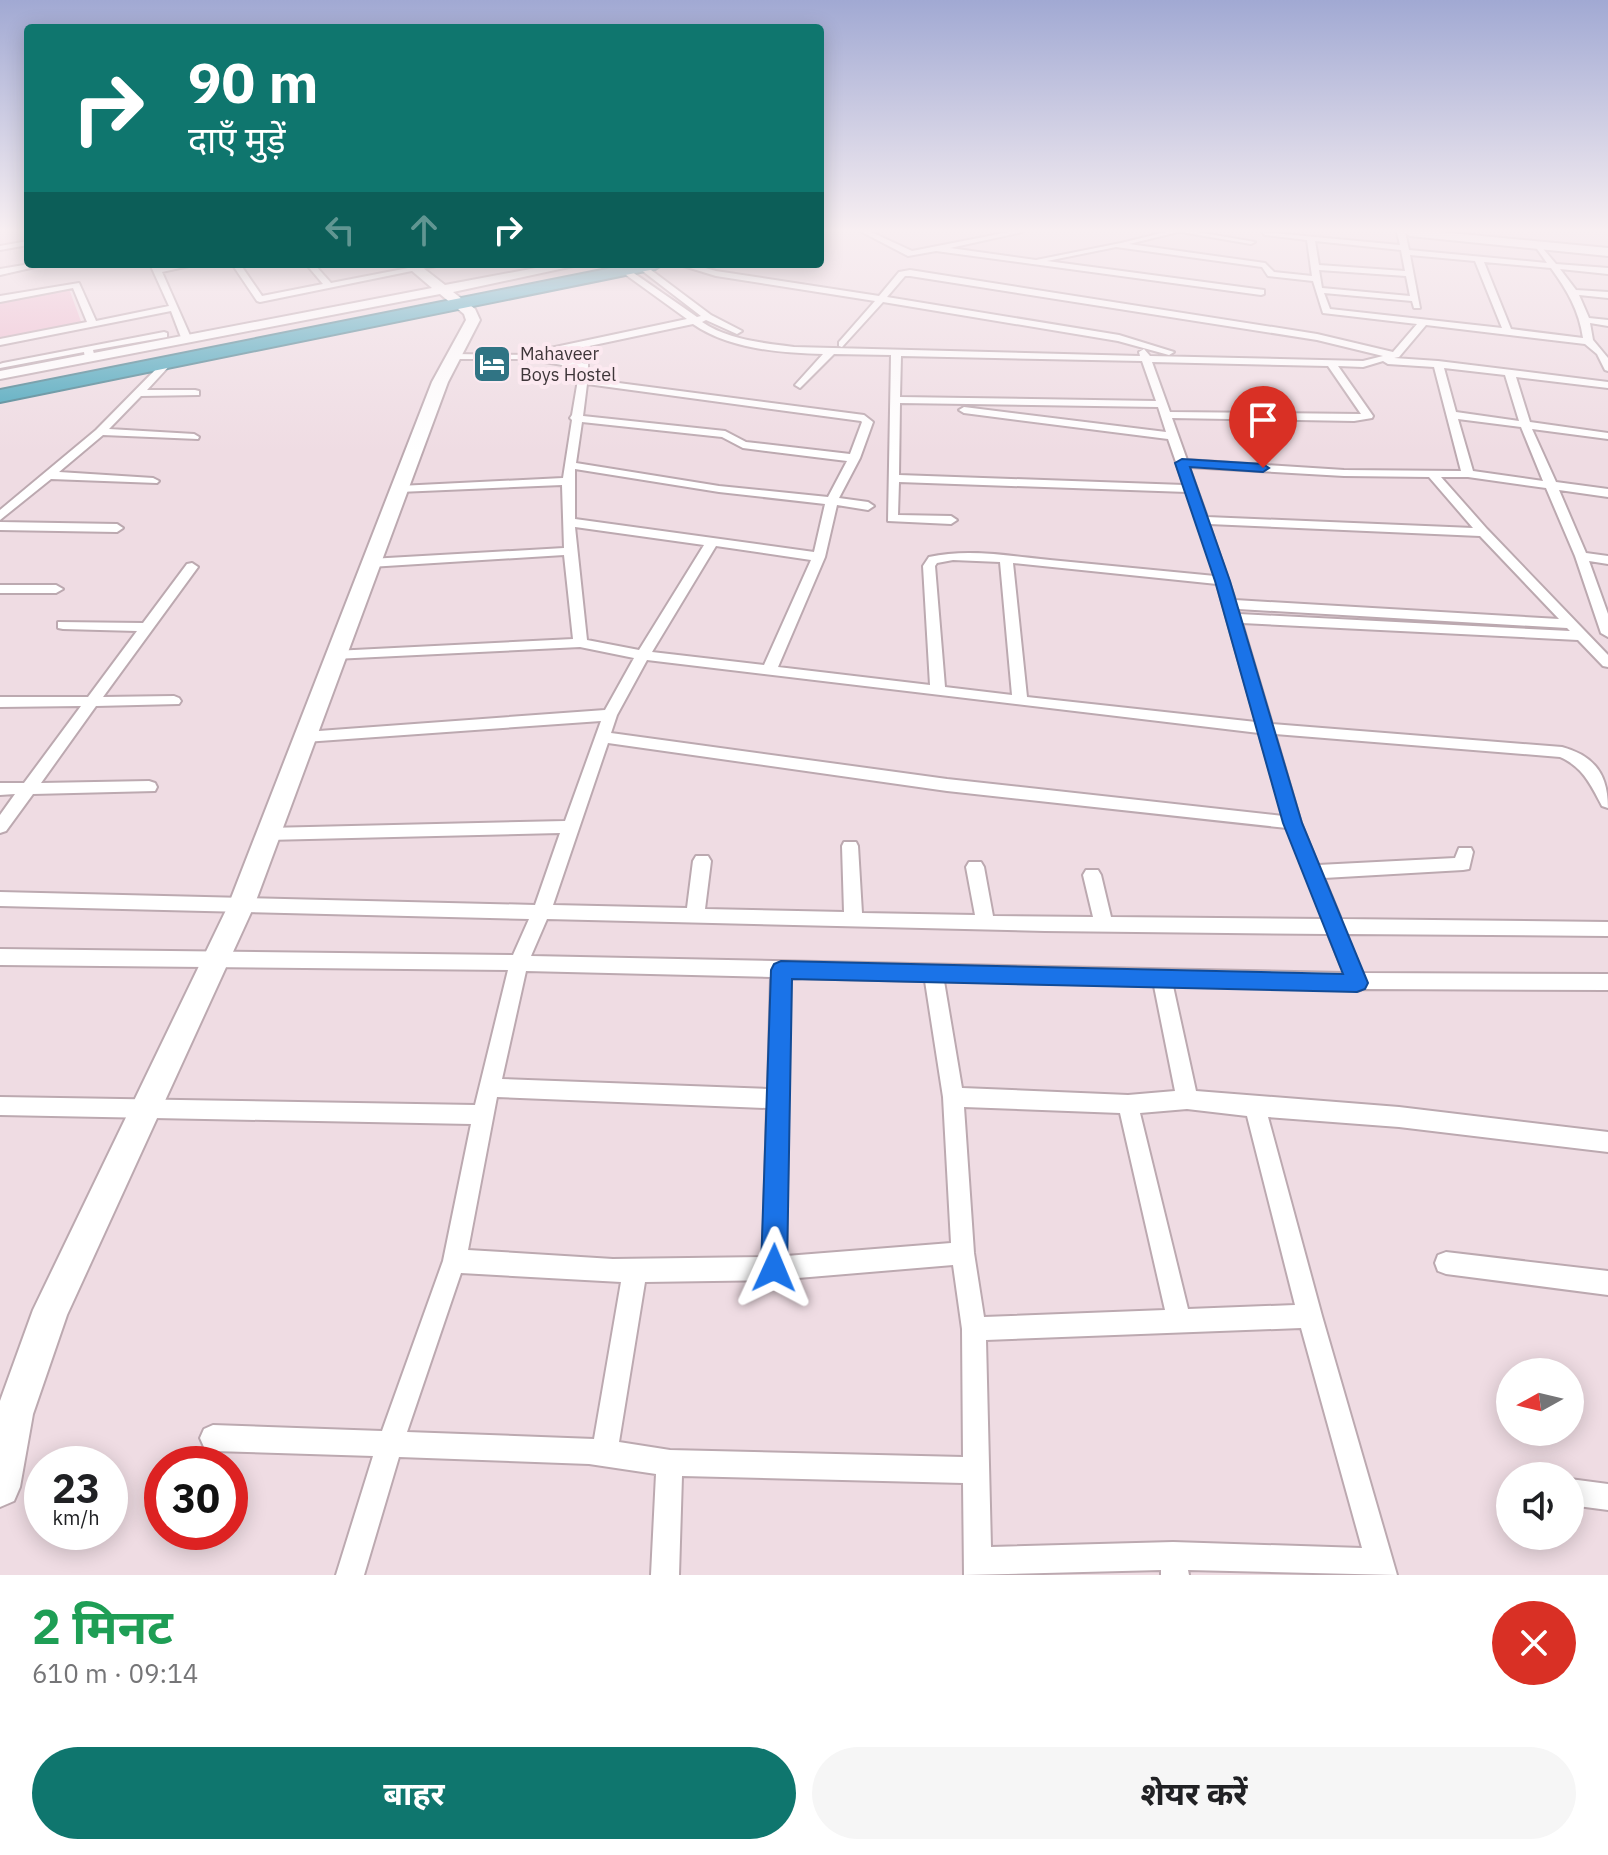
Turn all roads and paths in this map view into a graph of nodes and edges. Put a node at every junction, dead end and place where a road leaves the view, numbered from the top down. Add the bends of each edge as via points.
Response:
1 (85, 306) edge
2 (392, 306) edge
3 (394, 306) edge
4 (408, 306) edge
5 (461, 306) edge
6 (680, 306) edge
7 (693, 306) edge
8 (875, 306) edge
9 (921, 306) edge
10 (1117, 306) edge
11 (1324, 306) edge
12 (1416, 306) edge
13 (1497, 306) edge
14 (1579, 306) edge
15 (174, 308) joint
16 (708, 317) junction
17 (1585, 320) junction
18 (696, 321) junction
19 (92, 323) junction
20 (1423, 323) junction
21 (1608, 323) edge
22 (1508, 333) junction
23 (164, 335) dead end
24 (187, 340) junction
25 (1588, 341) junction
26 (0, 342) edge
27 (842, 344) junction
28 (1407, 345) junction
29 (831, 351) junction
30 (1169, 352) junction
31 (89, 353) junction
32 (896, 353) junction
33 (1604, 353) edge
34 (1145, 355) junction
35 (454, 356) junction
36 (527, 356) junction
37 (1378, 356) junction
38 (167, 363) junction
39 (1331, 363) junction
40 (1438, 364) junction
41 (1608, 368) edge
42 (1, 374) edge
43 (1510, 374) junction
44 (584, 381) junction
45 (800, 385) dead end
46 (1608, 385) edge
47 (140, 393) junction
48 (195, 393) dead end
49 (0, 396) edge
50 (895, 400) junction
51 (912, 400) junction
52 (1164, 409) junction
53 (1454, 415) junction
54 (575, 418) junction
55 (1525, 424) junction
56 (100, 432) junction
57 (1173, 436) junction
58 (1608, 436) edge
59 (194, 437) dead end
60 (854, 458) junction
61 (1182, 463) junction
62 (569, 465) junction
63 (1468, 474) junction
64 (48, 475) junction
65 (1433, 475) junction
66 (893, 478) junction
67 (153, 481) dead end
68 (568, 481) junction
69 (1549, 485) junction
70 (399, 489) junction
71 (1191, 489) junction
72 (1608, 493) edge
73 (832, 501) junction
74 (868, 506) dead end
75 (0, 516) edge
76 (951, 520) dead end
77 (1202, 520) junction
78 (569, 522) junction
79 (0, 526) edge
80 (117, 528) dead end
81 (1483, 532) junction
82 (712, 542) junction
83 (570, 551) junction
84 (1581, 556) junction
85 (819, 557) junction
86 (1006, 559) junction
87 (1608, 560) edge
88 (370, 563) junction
89 (192, 567) dead end
90 (1223, 581) junction
91 (0, 589) edge
92 (56, 589) dead end
93 (1231, 611) junction
94 (1313, 615) junction
95 (1569, 624) junction
96 (63, 625) dead end
97 (147, 627) junction
98 (1608, 633) edge
99 (1581, 636) junction
100 (580, 643) junction
101 (334, 655) junction
102 (643, 655) junction
103 (1608, 663) edge
104 (769, 670) junction
105 (938, 689) junction
106 (1020, 699) junction
107 (174, 701) dead end
108 (0, 702) edge
109 (91, 702) junction
110 (610, 715) junction
111 (1263, 727) junction
112 (305, 737) junction
113 (602, 737) junction
114 (1602, 777) edge
115 (149, 787) dead end
116 (0, 789) edge
117 (27, 789) junction
118 (1608, 802) edge
119 (1293, 823) junction
120 (0, 827) edge
121 (569, 827) junction
122 (267, 834) junction
123 (850, 846) dead end
124 (1465, 852) dead end
125 (702, 861) dead end
126 (975, 867) dead end
127 (1312, 872) junction
128 (1092, 875) dead end
129 (0, 899) edge
130 (241, 906) junction
131 (542, 910) junction
132 (695, 914) junction
133 (853, 918) junction
134 (985, 922) junction
135 (1104, 925) junction
136 (1335, 927) junction
137 (1608, 929) edge
138 (0, 957) edge
139 (215, 962) junction
140 (519, 963) junction
141 (781, 970) junction
142 (933, 972) junction
143 (1162, 977) junction
144 (1608, 982) edge
145 (1357, 983) junction
146 (490, 1088) junction
147 (953, 1097) junction
148 (778, 1099) junction
149 (1187, 1100) junction
150 (1128, 1104) junction
151 (0, 1106) edge
152 (1255, 1107) junction
153 (147, 1108) junction
154 (483, 1115) junction
155 (1608, 1142) edge
156 (963, 1253) junction
157 (454, 1261) junction
158 (1446, 1263) dead end
159 (774, 1268) junction
160 (635, 1271) junction
161 (1608, 1283) edge
162 (1310, 1316) junction
163 (1179, 1321) junction
164 (974, 1329) junction
165 (213, 1438) dead end
166 (390, 1444) junction
167 (604, 1453) junction
168 (670, 1463) junction
169 (975, 1470) junction
170 (0, 1487) edge
171 (1584, 1494) edge
172 (1608, 1497) edge
173 (1174, 1565) edge
174 (978, 1568) edge
175 (1381, 1568) edge
176 (350, 1575) edge
177 (665, 1575) edge

1 - 19 street
2 - 24 street
3 - 42 highway
4 - 38 highway
5 - 35 street via 473,320
6 - 18 street
7 - 16 street
8 - 27 street
9 - 30 street via 1119,338
10 - 37 street via 1317,337
11 - 20 street via 1326,311
12 - 20 street
13 - 22 street
14 - 17 street
15 - 19 street
15 - 24 street
16 - 18 street
16 - 27 street via 756,337
17 - 21 street
17 - 25 street
18 - 29 street via 748,343
18 - 36 street
19 - 26 street
20 - 22 street
20 - 28 street
22 - 25 street
23 - 31 street
24 - 31 street
25 - 33 street
27 - 34 street
28 - 37 street
28 - 37 street via 1396,355
29 - 32 street
29 - 45 street
30 - 34 street
30 - 37 street
31 - 42 street
32 - 34 street
32 - 50 street
33 - 41 street
34 - 39 street
34 - 52 street
35 - 36 street
35 - 70 street
36 - 44 street via 583,365
37 - 39 street
37 - 40 street
38 - 47 street
38 - 49 highway
39 - 52 street via 1368,416
40 - 43 street
40 - 53 street
43 - 46 street
43 - 55 street
44 - 54 street
44 - 60 street via 864,418 868,422
47 - 48 street
47 - 56 street
50 - 51 street
50 - 66 street
51 - 52 street
51 - 57 street
52 - 57 street
53 - 55 street
53 - 63 street via 1451,420
54 - 60 street via 725,434 743,445
54 - 62 street
55 - 58 street
55 - 69 street
56 - 59 street
56 - 64 street
57 - 61 street
60 - 73 street
61 - 65 street
61 - 71 street
62 - 68 street
62 - 73 street
63 - 65 street
63 - 69 street
64 - 67 street
64 - 75 street
65 - 81 street
66 - 71 street
66 - 76 street via 892,518
68 - 70 street
68 - 78 street
69 - 72 street
69 - 84 street
70 - 88 street
71 - 77 street
73 - 74 street
73 - 85 street
77 - 81 street
77 - 90 street
78 - 82 street
78 - 83 street
79 - 80 street
81 - 95 street
82 - 85 street
82 - 102 street
83 - 88 street
83 - 100 street
84 - 87 street
84 - 98 street
85 - 104 street
86 - 90 street
86 - 105 street via 953,556 929,566
86 - 106 street
88 - 101 street
89 - 97 street
90 - 93 street
91 - 92 street
93 - 94 street
93 - 111 street
94 - 95 street
94 - 99 street
95 - 99 street
96 - 97 street
97 - 109 street
99 - 103 street
100 - 101 street
100 - 102 street
101 - 112 street
102 - 104 street
102 - 110 street
104 - 105 street
105 - 106 street
106 - 111 street
107 - 109 street
108 - 109 street
109 - 117 street
110 - 112 street
110 - 113 street
111 - 114 street via 1562,752
111 - 119 street
112 - 122 street
113 - 119 street via 947,785
113 - 121 street
114 - 118 street
115 - 117 street
116 - 117 street
117 - 120 street
119 - 127 street
121 - 122 street
121 - 131 street
122 - 130 street
123 - 133 street
124 - 127 street via 1463,864
125 - 132 street
126 - 134 street
127 - 136 street
128 - 135 street
129 - 130 street
130 - 131 street
130 - 139 street
131 - 132 street
131 - 140 street
132 - 133 street
133 - 134 street
134 - 135 street
135 - 136 street
136 - 137 street
136 - 145 street
138 - 139 street
139 - 140 street
139 - 153 street
140 - 141 street
140 - 146 street
141 - 142 street
141 - 148 street
142 - 143 street
142 - 147 street
143 - 145 street
143 - 149 street
144 - 145 street
146 - 148 street
146 - 154 street
147 - 150 street
147 - 156 street
148 - 159 street
149 - 150 street
149 - 152 street
150 - 163 street
151 - 153 street
152 - 155 street via 1399,1117
152 - 162 street
153 - 154 street
153 - 170 street via 51,1310 14,1414
154 - 157 street
156 - 159 street
156 - 164 street
157 - 160 street
157 - 166 street
158 - 161 street
159 - 160 street
160 - 167 street
162 - 163 street
162 - 175 street
163 - 164 street
164 - 169 street
165 - 166 street
166 - 167 street
166 - 176 street
167 - 168 street
168 - 169 street
168 - 177 street
169 - 174 street
171 - 172 street
173 - 174 street
173 - 175 street

